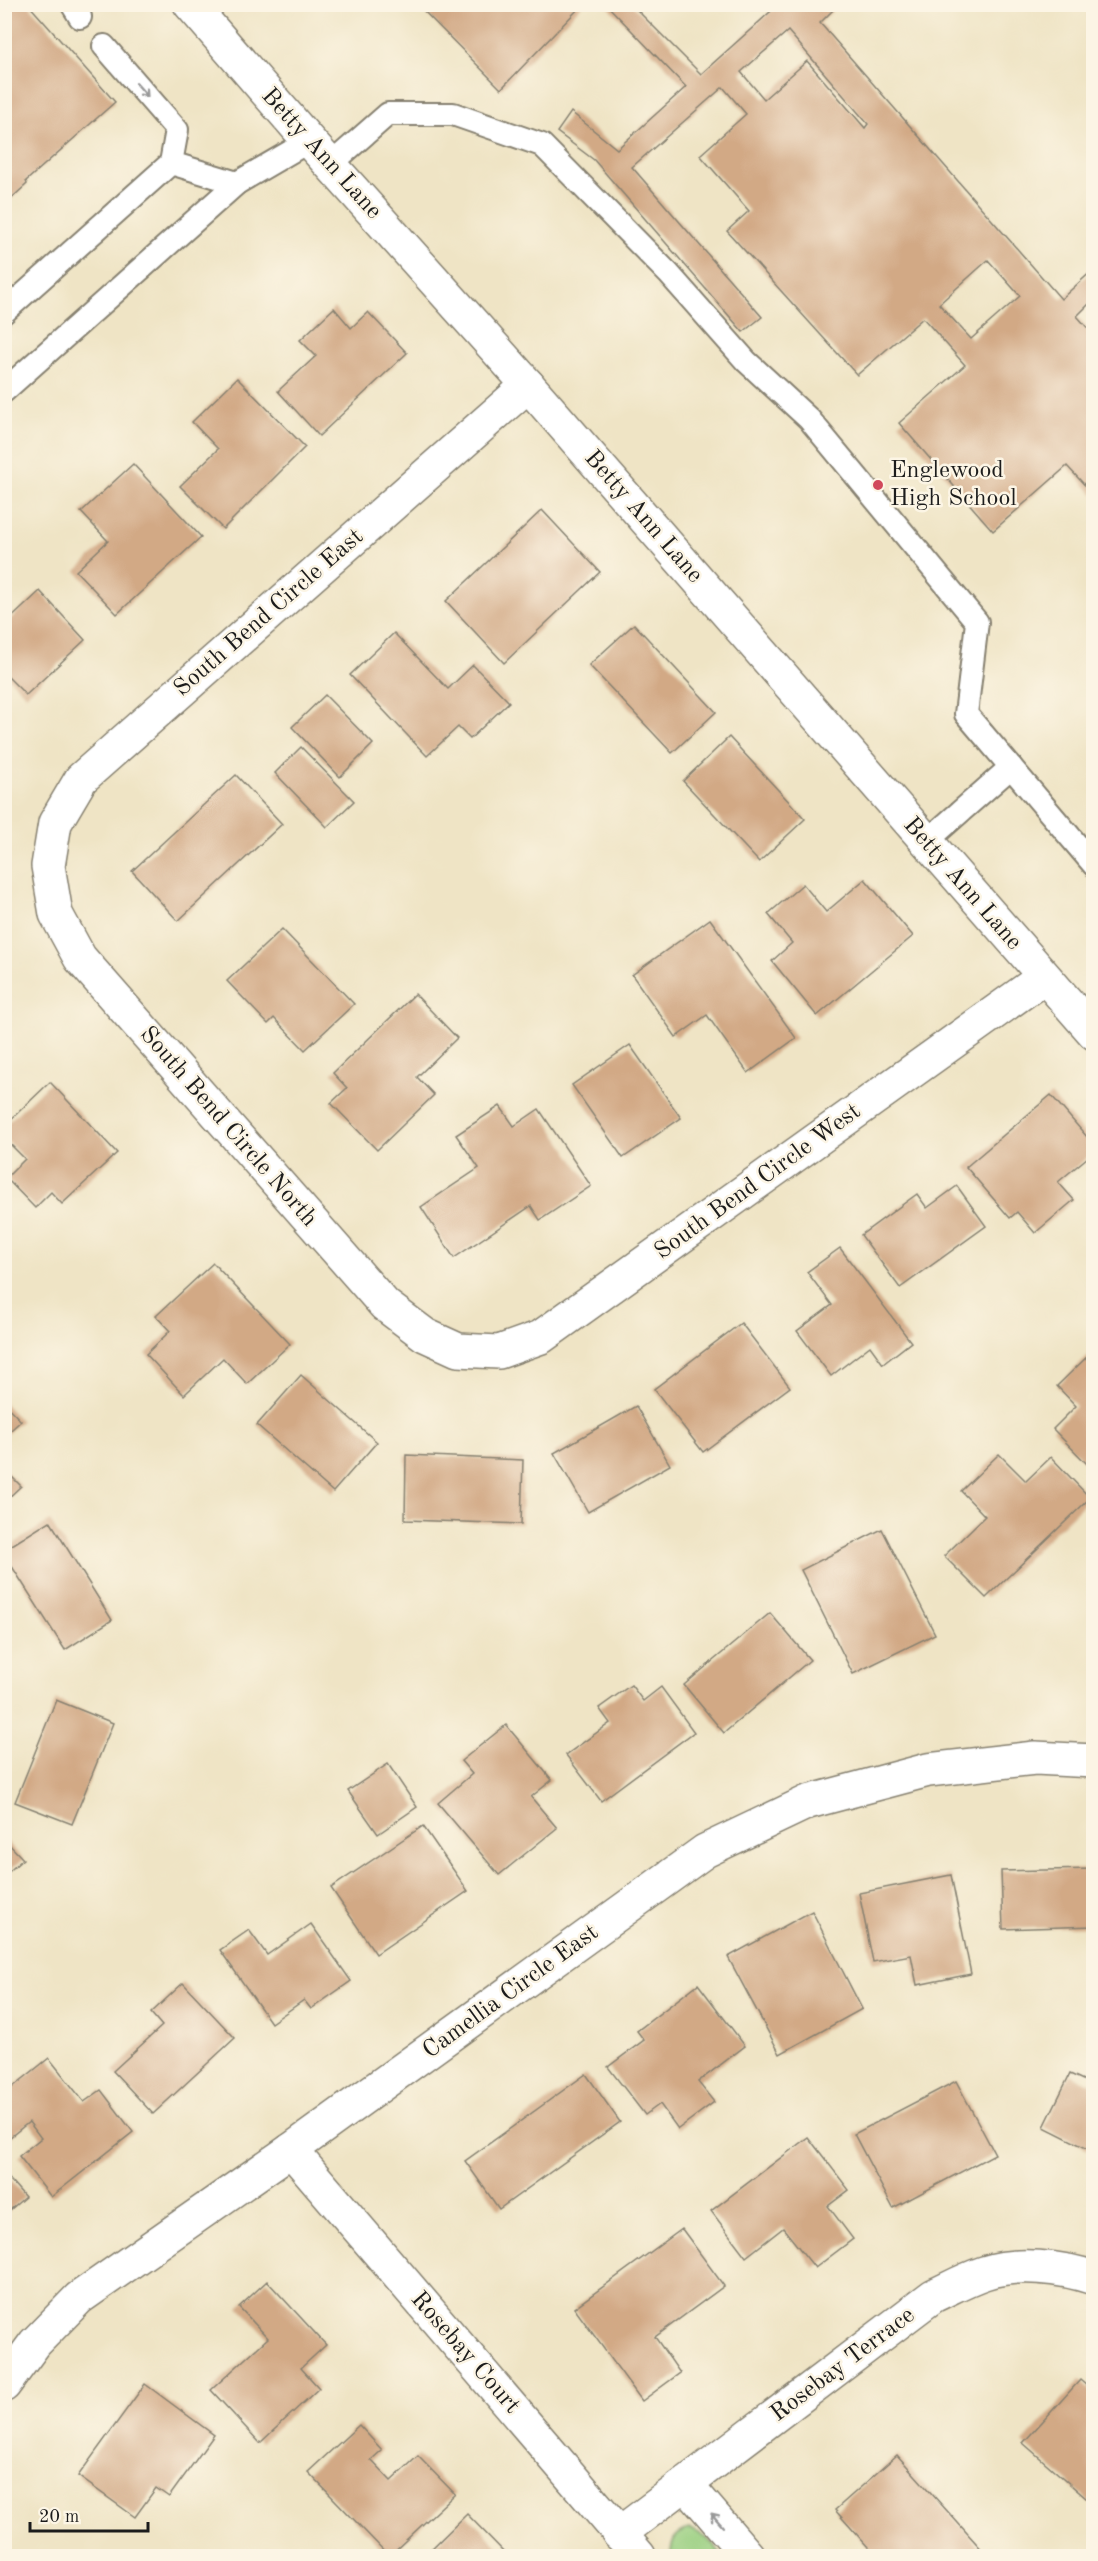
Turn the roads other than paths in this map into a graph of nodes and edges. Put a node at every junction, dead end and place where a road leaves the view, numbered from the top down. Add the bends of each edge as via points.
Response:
1 (190, 4) edge
2 (104, 46) dead end
3 (319, 153) junction
4 (171, 163) junction
5 (237, 183) junction
6 (4, 312) edge
7 (528, 385) junction
8 (4, 392) edge
9 (1011, 767) junction
10 (926, 842) junction
11 (48, 866) joint
12 (1094, 866) edge
13 (1044, 977) junction
14 (1094, 1033) edge
15 (458, 1350) joint
16 (1094, 1761) edge
17 (291, 2150) junction
18 (1094, 2278) edge
19 (4, 2385) edge
20 (686, 2484) junction
21 (629, 2545) edge
22 (748, 2556) edge

1 - 3 street, Betty Ann Lane
2 -> 4 lane via 177,130
3 - 5 lane
3 - 7 street, Betty Ann Lane
3 - 9 lane via 388,114 453,114 542,145 669,274 746,361 809,419 977,622 966,714
4 - 5 lane
4 - 6 lane
5 - 8 lane
7 - 10 street, Betty Ann Lane
7 - 11 street, South Bend Circle East via 81,779 55,823
9 - 10 lane
9 - 12 lane
10 - 13 street, Betty Ann Lane
11 - 15 street, South Bend Circle North via 56,914 80,958 385,1305 425,1335
13 - 14 street, Betty Ann Lane
13 - 15 street, South Bend Circle West via 541,1337 499,1352
16 - 17 street, Camellia Circle East via 1035,1758 928,1770 808,1803 705,1851
17 - 19 street, Camellia Circle East via 79,2298 35,2343
17 - 21 street, Rosebay Court
18 - 20 street, Rosebay Terrace via 1018,2267 985,2272 933,2296
20 - 21 street, Rosebay Terrace
22 -> 20 street

